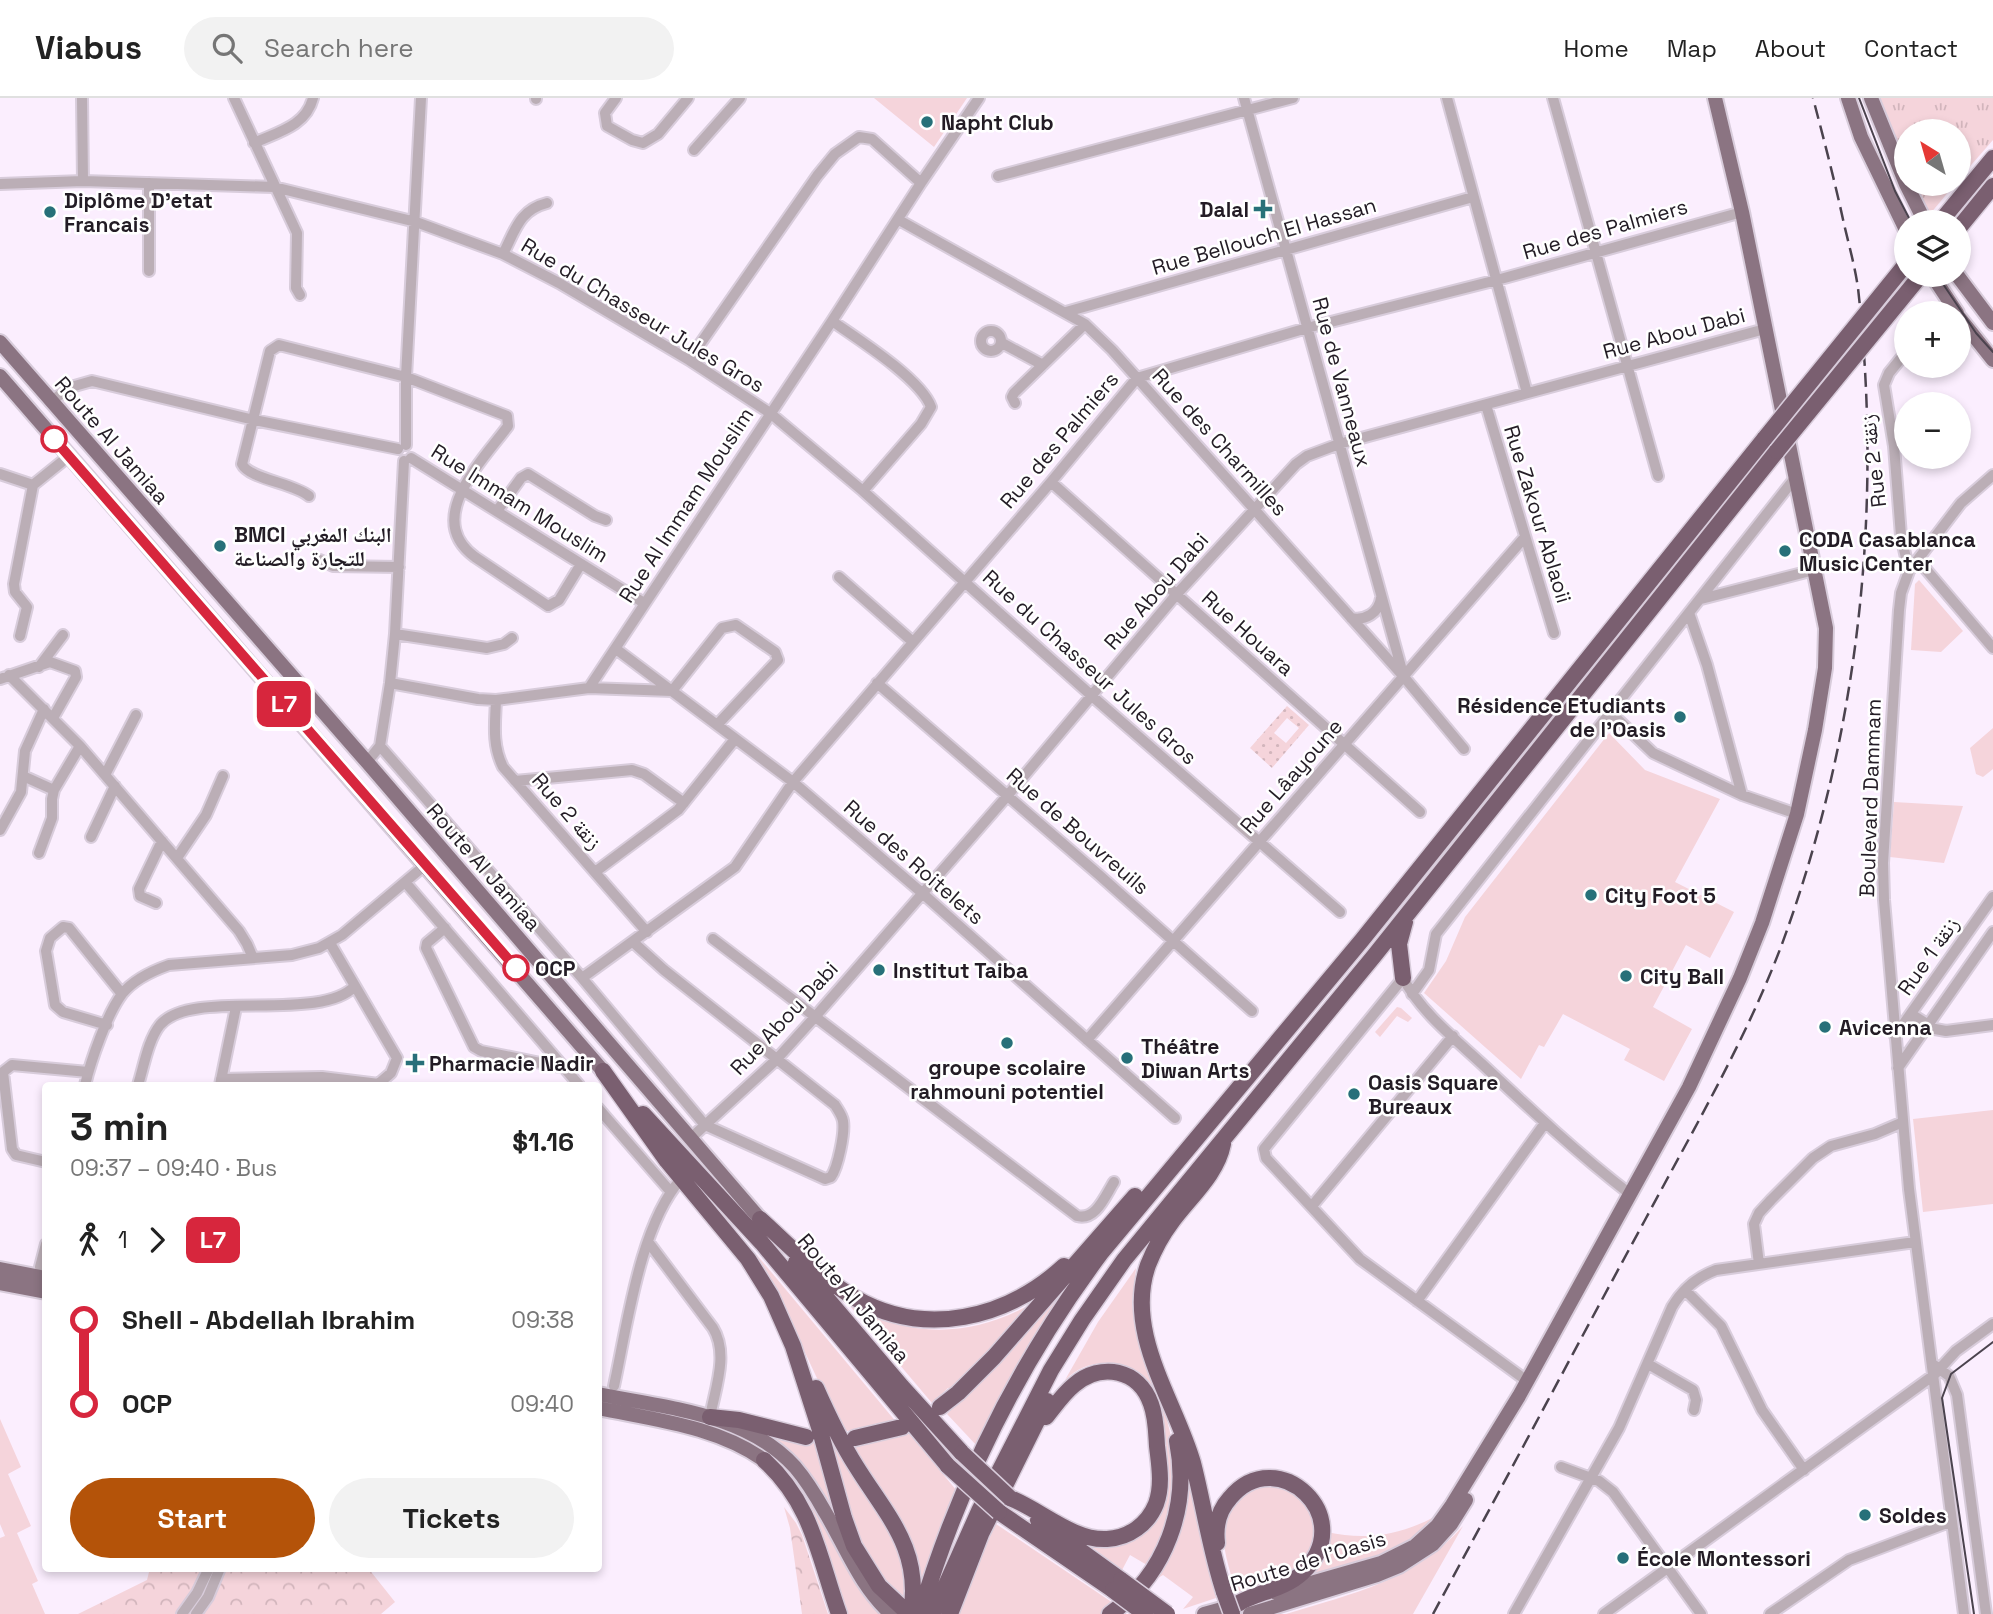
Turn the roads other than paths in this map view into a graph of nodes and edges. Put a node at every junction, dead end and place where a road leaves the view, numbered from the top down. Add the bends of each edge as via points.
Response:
1 (82, 98) edge
2 (234, 98) edge
3 (313, 98) edge
4 (421, 98) edge
5 (616, 98) edge
6 (688, 98) edge
7 (740, 98) edge
8 (979, 98) edge
9 (1244, 98) edge
10 (1293, 98) edge
11 (1447, 98) edge
12 (1553, 98) edge
13 (1715, 98) edge
14 (1848, 98) edge
15 (1871, 98) edge
16 (1248, 111) junction
17 (254, 142) junction
18 (694, 150) dead end
19 (1894, 155) edge
20 (1993, 158) edge
21 (998, 176) dead end
22 (83, 181) junction
23 (149, 183) junction
24 (921, 183) junction
25 (0, 184) edge
26 (274, 187) junction
27 (1993, 187) edge
28 (1473, 197) junction
29 (547, 203) dead end
30 (1896, 210) edge
31 (1950, 210) edge
32 (1742, 212) junction
33 (1971, 213) edge
34 (899, 220) junction
35 (416, 222) junction
36 (1285, 248) junction
37 (1595, 252) junction
38 (503, 254) junction
39 (149, 271) dead end
40 (1894, 279) edge
41 (1497, 280) junction
42 (1911, 287) edge
43 (1966, 287) edge
44 (300, 295) dead end
45 (1066, 312) junction
46 (832, 321) junction
47 (1993, 323) edge
48 (1085, 324) junction
49 (1307, 328) junction
50 (1765, 329) junction
51 (1971, 332) edge
52 (0, 342) edge
53 (1002, 343) dead end
54 (689, 360) junction
55 (1993, 360) edge
56 (1043, 365) junction
57 (1627, 366) junction
58 (1894, 367) edge
59 (0, 376) edge
60 (406, 377) junction
61 (1137, 378) junction
62 (1527, 393) junction
63 (50, 402) junction
64 (1015, 403) dead end
65 (1486, 405) junction
66 (770, 413) junction
67 (254, 420) junction
68 (1339, 444) junction
69 (402, 447) junction
70 (69, 456) junction
71 (407, 459) junction
72 (0, 474) edge
73 (1658, 475) dead end
74 (1993, 475) edge
75 (1795, 478) junction
76 (1051, 482) junction
77 (33, 485) junction
78 (460, 490) junction
79 (863, 491) junction
80 (309, 496) dead end
81 (1254, 509) junction
82 (497, 511) junction
83 (606, 520) dead end
84 (1524, 538) junction
85 (320, 559) dead end
86 (1917, 560) junction
87 (582, 565) junction
88 (399, 567) junction
89 (1814, 570) junction
90 (1909, 571) junction
91 (839, 577) dead end
92 (965, 581) junction
93 (1176, 595) junction
94 (1381, 595) junction
95 (1702, 599) junction
96 (644, 603) junction
97 (1689, 613) junction
98 (1351, 618) junction
99 (1554, 633) dead end
100 (395, 634) junction
101 (63, 635) dead end
102 (20, 636) dead end
103 (512, 638) dead end
104 (913, 642) junction
105 (1993, 648) edge
106 (616, 649) junction
107 (39, 667) junction
108 (4, 677) edge
109 (1404, 677) junction
110 (390, 683) junction
111 (877, 683) junction
112 (589, 688) junction
113 (672, 691) junction
114 (1092, 696) junction
115 (496, 699) junction
116 (44, 709) junction
117 (1609, 711) junction
118 (136, 715) dead end
119 (53, 718) junction
120 (717, 725) junction
121 (735, 739) junction
122 (1344, 745) junction
123 (80, 746) junction
124 (380, 746) junction
125 (1464, 749) dead end
126 (367, 762) junction
127 (23, 775) junction
128 (105, 775) junction
129 (223, 776) dead end
130 (515, 781) junction
131 (793, 782) junction
132 (115, 786) junction
133 (54, 790) junction
134 (1008, 795) junction
135 (1742, 795) junction
136 (684, 803) junction
137 (1420, 812) dead end
138 (1797, 814) junction
139 (0, 830) edge
140 (91, 837) dead end
141 (162, 841) junction
142 (1259, 842) junction
143 (39, 853) dead end
144 (177, 858) junction
145 (424, 866) junction
146 (595, 872) junction
147 (405, 882) junction
148 (921, 892) junction
149 (1993, 897) edge
150 (156, 903) dead end
151 (1340, 912) dead end
152 (1409, 913) junction
153 (445, 928) junction
154 (647, 932) junction
155 (1993, 932) edge
156 (713, 939) dead end
157 (1362, 940) junction
158 (1173, 941) junction
159 (633, 942) junction
160 (330, 943) junction
161 (1374, 956) junction
162 (253, 958) junction
163 (582, 978) junction
164 (1403, 978) junction
165 (355, 986) junction
166 (122, 994) junction
167 (1412, 994) junction
168 (236, 1007) junction
169 (1252, 1011) dead end
170 (1911, 1014) junction
171 (814, 1018) junction
172 (107, 1025) junction
173 (1928, 1025) junction
174 (1993, 1025) edge
175 (1453, 1036) junction
176 (1895, 1036) junction
177 (1087, 1040) junction
178 (776, 1060) junction
179 (565, 1068) junction
180 (1898, 1068) junction
181 (603, 1070) junction
182 (88, 1072) junction
183 (86, 1082) edge
184 (139, 1082) edge
185 (220, 1082) edge
186 (362, 1082) edge
187 (380, 1082) edge
188 (577, 1082) edge
189 (602, 1112) edge
190 (1175, 1118) dead end
191 (1903, 1122) junction
192 (1545, 1123) junction
193 (705, 1125) junction
194 (691, 1138) junction
195 (1224, 1138) junction
196 (42, 1162) edge
197 (1114, 1182) dead end
198 (675, 1185) junction
199 (1630, 1194) junction
200 (1312, 1206) junction
201 (760, 1219) junction
202 (1098, 1237) junction
203 (1915, 1242) junction
204 (649, 1243) junction
205 (1759, 1264) junction
206 (0, 1269) edge
207 (42, 1273) edge
208 (0, 1283) edge
209 (1685, 1290) junction
210 (42, 1291) edge
211 (1417, 1301) junction
212 (1993, 1324) edge
213 (793, 1346) junction
214 (1648, 1364) junction
215 (1935, 1369) junction
216 (1527, 1381) junction
217 (614, 1386) dead end
218 (1163, 1388) junction
219 (602, 1395) edge
220 (1519, 1396) junction
221 (940, 1406) dead end
222 (602, 1409) edge
223 (1694, 1410) dead end
224 (710, 1417) junction
225 (902, 1427) dead end
226 (1032, 1432) junction
227 (806, 1437) dead end
228 (855, 1438) dead end
229 (764, 1460) joint
230 (1561, 1467) dead end
231 (1804, 1470) junction
232 (1591, 1478) junction
233 (1010, 1497) junction
234 (1952, 1521) junction
235 (1667, 1569) junction
236 (207, 1572) edge
237 (218, 1572) edge
238 (1221, 1584) junction
239 (1117, 1585) junction
240 (875, 1590) junction
241 (1233, 1609) edge
242 (182, 1614) edge
243 (196, 1614) edge
244 (839, 1614) edge
245 (891, 1614) edge
246 (910, 1614) edge
247 (920, 1614) edge
248 (933, 1614) edge
249 (950, 1614) edge
250 (1110, 1614) edge
251 (1144, 1614) edge
252 (1167, 1614) edge
253 (1204, 1614) edge
254 (1250, 1614) edge
255 (1514, 1614) edge
256 (1604, 1614) edge
257 (1700, 1614) edge
258 (1770, 1614) edge
259 (1964, 1614) edge
260 (1986, 1614) edge

1 - 22 street
2 - 17 street
3 - 17 street via 302,120
4 - 35 street
5 - 6 street via 606,113 607,126 643,142 658,134
7 - 18 street
8 - 24 street, Rue Al Immam Mouslim
9 - 16 street, Rue de Vanneaux
10 - 16 street
11 - 28 street
12 - 37 street
13 - 32 main road
14 - 30 main road via 1861,137
15 - 19 main road
16 - 21 street
16 - 36 street, Rue de Vanneaux
17 - 26 street
20 - 31 highway
22 - 23 street, Rue du Chasseur Jules Gros
22 - 25 street, Rue du Chasseur Jules Gros
23 - 26 street, Rue du Chasseur Jules Gros
23 - 39 street
24 - 34 street, Rue Al Immam Mouslim
24 - 54 street via 872,139 859,137 845,146 817,176
26 - 35 street, Rue du Chasseur Jules Gros
26 - 44 street via 297,233 296,288
27 - 33 highway
28 - 36 street, Rue Bellouch El Hassan
28 - 41 street
29 - 38 street via 524,214
32 - 37 street, Rue des Palmiers
32 - 50 main road
34 - 45 street, Rue des Charmilles
34 - 46 street, Rue Al Immam Mouslim
35 - 38 street, Rue du Chasseur Jules Gros
35 - 60 street
36 - 45 street, Rue Bellouch El Hassan
36 - 49 street, Rue de Vanneaux
37 - 41 street, Rue des Palmiers
37 - 57 street
38 - 54 street, Rue du Chasseur Jules Gros
40 - 157 highway, bridge
41 - 49 street, Rue des Palmiers
41 - 62 street
42 - 152 highway, bridge
43 - 47 main road
45 - 48 street, Rue des Charmilles
46 - 66 street, Rue Al Immam Mouslim
46 - 79 street via 895,368 932,407
48 - 56 street
48 - 61 street, Rue des Charmilles
49 - 61 street, Rue des Palmiers
49 - 68 street, Rue de Vanneaux
50 - 57 street, Rue Abou Dabi
50 - 75 main road
51 - 55 main road
52 - 63 main road, Route Al Jamiaa
53 - 56 street
54 - 66 street, Rue du Chasseur Jules Gros
56 - 64 street via 1014,393
57 - 62 street, Rue Abou Dabi
57 - 73 street
58 - 90 street, Rue 2 زنقة via 1884,385 1894,446 1900,536
59 - 70 main road, Route Al Jamiaa
60 - 67 street via 275,346
60 - 69 street
60 - 78 street via 509,419
61 - 76 street, Rue des Palmiers
61 - 81 street, Rue des Charmilles
62 - 65 street, Rue Abou Dabi
63 - 67 street via 71,387 92,381
63 - 126 main road, Route Al Jamiaa
65 - 68 street, Rue Abou Dabi
65 - 84 street, Rue Zakour Ablaoii
66 - 79 street, Rue du Chasseur Jules Gros
66 - 96 street, Rue Al Immam Mouslim
67 - 69 street
67 - 80 street via 244,469
68 - 81 street, Rue Abou Dabi via 1296,464
68 - 94 street, Rue de Vanneaux
69 - 71 street via 398,457
70 - 77 street
70 - 145 main road, Route Al Jamiaa
71 - 78 street, Rue Immam Mouslim
71 - 88 street
72 - 77 street
74 - 86 street, Boulevard Dammam via 1961,503
75 - 89 main road
75 - 95 street
76 - 92 street, Rue des Palmiers
76 - 93 street, Rue Houara
77 - 102 street via 14,584 27,607
78 - 82 street, Rue Immam Mouslim
78 - 87 street via 455,526 464,549 544,603 551,606 559,600
79 - 92 street, Rue du Chasseur Jules Gros
81 - 93 street, Rue Abou Dabi
81 - 98 street, Rue des Charmilles
82 - 83 street via 528,474
82 - 87 street, Rue Immam Mouslim
84 - 99 street, Rue Zakour Ablaoii
84 - 109 street, Rue Lâayoune
85 - 88 street via 334,566
86 - 90 street, Boulevard Dammam
86 - 105 street
87 - 96 street, Rue Immam Mouslim
88 - 100 street
89 - 95 street
89 - 138 main road via 1826,628 1825,668
90 - 176 street, Boulevard Dammam via 1899,610 1883,863
91 - 104 street
92 - 104 street, Rue des Palmiers
92 - 114 street, Rue du Chasseur Jules Gros
93 - 114 street, Rue Abou Dabi
93 - 122 street, Rue Houara
94 - 98 street via 1380,604 1369,616
94 - 109 street, Rue de Vanneaux
95 - 97 street
96 - 106 street, Rue Al Immam Mouslim
97 - 117 street
97 - 135 street
98 - 109 street, Rue des Charmilles
100 - 103 street via 487,648 505,645
100 - 110 street
101 - 107 street
104 - 111 street, Rue des Palmiers
106 - 112 street, Rue Al Immam Mouslim
106 - 113 street, Rue des Roitelets
107 - 108 street
107 - 119 street via 55,662 76,674
108 - 116 street
109 - 122 street, Rue Lâayoune
109 - 125 street, Rue des Charmilles
110 - 115 street
110 - 124 street
111 - 131 street, Rue des Palmiers
111 - 134 street, Rue de Bouvreuils
112 - 113 street
112 - 115 street
113 - 120 street, Rue des Roitelets
113 - 120 street via 725,626 732,624 775,652 778,660
114 - 134 street, Rue Abou Dabi
114 - 142 street, Rue du Chasseur Jules Gros
115 - 130 street, Rue 2 زنقة via 497,754
116 - 119 street
116 - 127 street via 25,751
117 - 135 street via 1653,753
117 - 167 street via 1436,934 1429,971
118 - 128 street
119 - 123 street
120 - 121 street, Rue des Roitelets
121 - 131 street, Rue des Roitelets
121 - 136 street
122 - 137 street, Rue Houara
122 - 142 street, Rue Lâayoune
123 - 128 street
123 - 133 street
124 - 126 street
124 - 163 street
126 - 194 main road, Route Al Jamiaa
127 - 133 street
127 - 139 street via 21,792
128 - 132 street
129 - 144 street via 206,815
130 - 136 street via 632,770
130 - 146 street, Rue 2 زنقة
131 - 148 street, Rue des Roitelets
131 - 154 street, Rue des Palmiers via 735,867
132 - 140 street
132 - 141 street
133 - 143 street via 52,818
134 - 148 street, Rue Abou Dabi
134 - 158 street, Rue de Bouvreuils
135 - 138 street
136 - 146 street via 673,816
138 - 199 main road via 1735,989 1689,1087
141 - 144 street
141 - 150 street via 139,890 140,896
142 - 151 street, Rue du Chasseur Jules Gros
142 - 158 street, Rue Lâayoune
144 - 162 street via 243,937
145 - 147 street
145 - 181 main road, Route Al Jamiaa
146 - 154 street, Rue 2 زنقة
147 - 153 street
147 - 160 street
148 - 171 street, Rue Abou Dabi
148 - 177 street, Rue des Roitelets
149 - 170 street, Rue 1 زنقة
152 - 161 highway
152 - 164 highway via 1400,933
153 - 179 street
153 - 179 street via 426,948 471,1043 481,1051
154 - 159 street, Rue des Palmiers
155 - 173 street, Rue 1 زنقة
156 - 171 street
157 - 202 highway via 1302,1001
157 - 247 highway via 1073,1291 987,1441 956,1508
158 - 169 street, Rue de Bouvreuils
158 - 177 street, Rue Lâayoune
159 - 163 street, Rue des Palmiers
159 - 178 street
160 - 162 street via 292,955
160 - 165 street
161 - 164 highway via 1387,957
161 - 195 highway
162 - 166 street via 169,965 152,971
163 - 193 street
164 - 167 street
164 - 200 street via 1264,1149 1266,1158
165 - 168 street via 321,1001
165 - 187 street via 397,1058 395,1068
166 - 172 street
166 - 172 street via 69,928 63,927 50,939 46,951 55,1005 63,1012
167 - 175 street
168 - 184 street via 194,1009 165,1020 154,1036
168 - 185 street
170 - 173 street
170 - 176 street, Rue 1 زنقة
171 - 178 street, Rue Abou Dabi
171 - 197 street via 1077,1216 1094,1213
172 - 182 street
173 - 174 street via 1946,1031
173 - 180 street, Rue 1 زنقة
175 - 192 street
175 - 200 street
176 - 180 street, Boulevard Dammam
177 - 190 street, Rue des Roitelets
178 - 193 street, Rue Abou Dabi
178 - 193 street via 840,1113 843,1131 831,1177 825,1179
179 - 188 street
180 - 191 street, Boulevard Dammam
181 - 198 highway
181 - 239 highway, Route Al Jamiaa, bridge via 762,1243 948,1466 999,1512
182 - 183 street
182 - 196 street via 12,1065 3,1072 12,1149 16,1155
185 - 186 street via 322,1077
189 - 198 street
191 - 203 street, Boulevard Dammam
191 - 205 street via 1831,1146 1771,1200 1754,1224
192 - 199 street
192 - 211 street
193 - 194 street, Rue Abou Dabi
194 - 201 main road, Route Al Jamiaa
195 - 218 highway via 1216,1166 1164,1232 1144,1276 1143,1324
195 - 226 highway via 1096,1311
195 - 248 highway via 1124,1260 1066,1344 979,1511
198 - 204 street via 658,1212
198 - 213 highway via 748,1259
199 - 216 main road
200 - 211 street via 1360,1259
201 - 202 highway via 854,1297 895,1314 935,1320 970,1317 1008,1305
201 - 233 highway, Route Al Jamiaa, bridge via 902,1387
202 - 221 highway via 994,1357
203 - 205 street
203 - 215 street, Boulevard Dammam
204 - 217 street
204 - 224 street via 719,1340 721,1359
205 - 209 street via 1716,1270
206 - 207 main road
208 - 210 main road
209 - 214 street via 1672,1307
209 - 231 street via 1721,1326 1762,1410
211 - 216 street
212 - 215 street
213 - 240 highway via 848,1532
213 - 246 highway via 844,1447 903,1538 912,1571
214 - 223 street via 1692,1390
214 - 232 street
215 - 231 street
215 - 234 street, Boulevard Dammam
215 - 260 street, Boulevard Dammam via 1949,1376 1957,1395
216 - 220 main road
218 - 238 highway via 1189,1449
218 - 250 highway via 1180,1456 1178,1508 1153,1570
219 - 224 main road
220 - 241 main road, Route de l'Oasis via 1452,1505 1415,1546 1381,1563
220 - 254 main road, Route de l'Oasis via 1464,1504 1423,1552 1377,1575
222 - 229 main road via 710,1433
224 - 227 highway
224 - 240 main road via 765,1442 794,1466
225 - 228 highway
226 - 233 highway via 1066,1391 1085,1377 1103,1371 1132,1377 1146,1391 1154,1417 1160,1478 1156,1504 1136,1530 1116,1538 1094,1539
226 - 249 highway via 981,1534
229 - 244 highway via 787,1483 807,1516
230 - 232 street
231 - 235 street
232 - 235 street via 1606,1485 1621,1501
232 - 255 street
233 - 239 highway
234 - 258 street via 1849,1560
234 - 259 street, Boulevard Dammam
235 - 256 street
235 - 257 street
236 - 242 street
237 - 243 street
238 - 241 highway, bridge
238 - 241 highway via 1217,1523 1235,1492 1253,1481 1275,1479 1295,1485 1311,1498 1323,1531 1309,1566 1288,1583 1252,1595
239 - 251 highway, bridge
239 - 252 highway, bridge
240 - 245 main road
240 - 246 highway
241 - 253 main road, Route de l'Oasis

